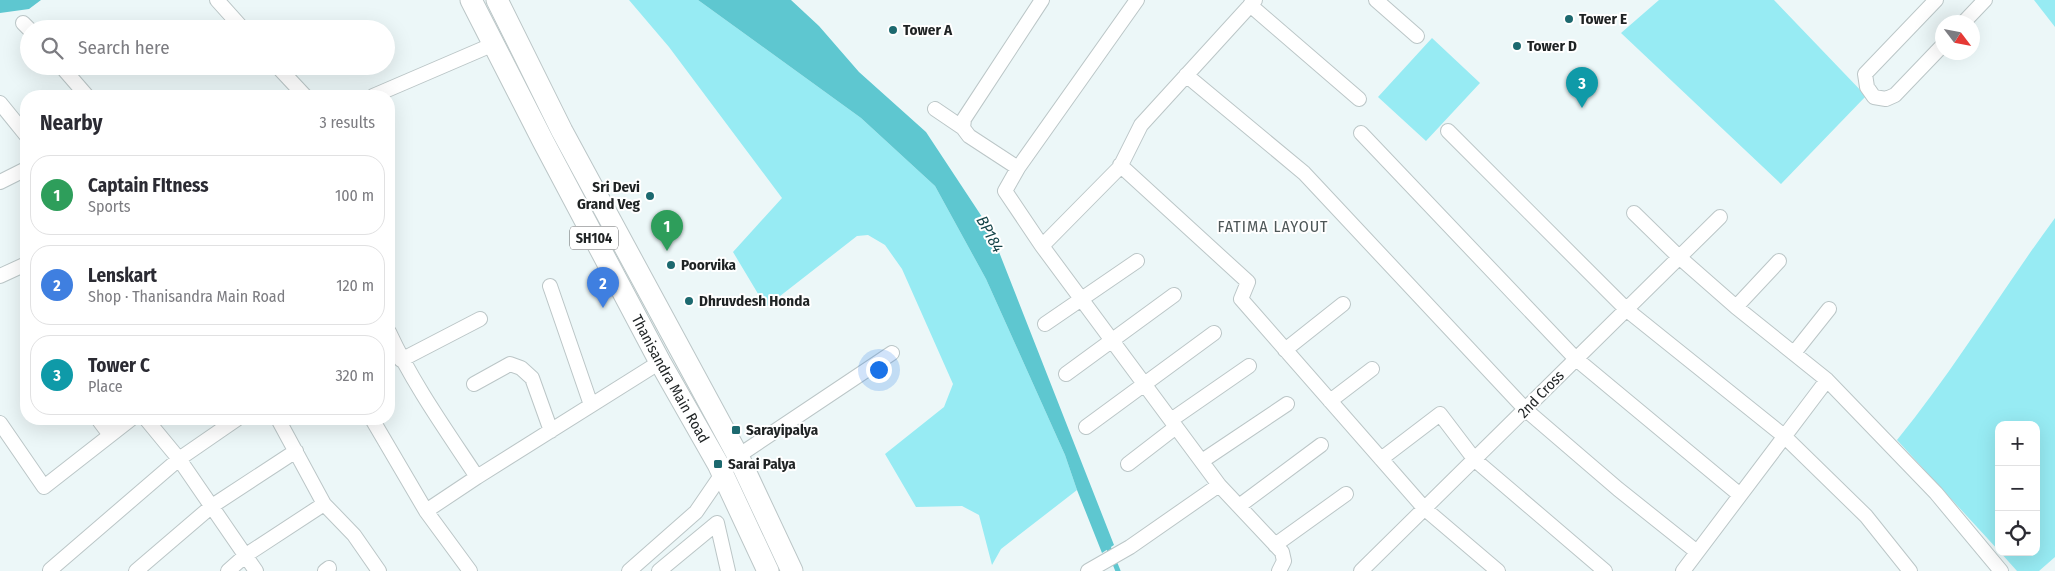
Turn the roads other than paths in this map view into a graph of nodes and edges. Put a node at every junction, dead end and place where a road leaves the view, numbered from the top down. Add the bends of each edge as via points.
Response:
1 (217, 0) edge
2 (472, 0) edge
3 (497, 0) edge
4 (1042, 0) edge
5 (1136, 0) edge
6 (1376, 0) edge
7 (1936, 0) edge
8 (1984, 0) edge
9 (1252, 2) edge
10 (1970, 15) edge
11 (235, 20) edge
12 (1417, 36) dead end
13 (494, 44) junction
14 (1935, 53) edge
15 (69, 75) edge
16 (285, 75) edge
17 (1186, 75) junction
18 (82, 90) edge
19 (299, 90) edge
20 (386, 90) edge
21 (1359, 99) dead end
22 (0, 102) edge
23 (935, 109) dead end
24 (20, 127) edge
25 (963, 128) junction
26 (1448, 131) dead end
27 (1361, 133) dead end
28 (1120, 166) junction
29 (1018, 168) junction
30 (20, 172) edge
31 (0, 182) edge
32 (1634, 213) dead end
33 (1720, 217) dead end
34 (1042, 246) junction
35 (1679, 257) junction
36 (1137, 261) dead end
37 (1779, 261) dead end
38 (20, 267) edge
39 (0, 276) edge
40 (550, 286) dead end
41 (1174, 295) dead end
42 (1082, 299) junction
43 (1343, 304) dead end
44 (1736, 307) junction
45 (1829, 309) dead end
46 (1627, 310) junction
47 (480, 319) dead end
48 (1045, 324) dead end
49 (1214, 334) dead end
50 (1113, 341) junction
51 (395, 346) edge
52 (1285, 350) junction
53 (892, 353) dead end
54 (1794, 353) junction
55 (1575, 358) junction
56 (401, 360) junction
57 (660, 362) junction
58 (1249, 366) dead end
59 (1372, 369) dead end
60 (1066, 374) dead end
61 (1827, 380) junction
62 (474, 384) dead end
63 (1145, 384) junction
64 (1330, 401) junction
65 (1286, 404) dead end
66 (591, 406) junction
67 (1526, 410) junction
68 (0, 423) edge
69 (1174, 423) junction
70 (102, 425) edge
71 (123, 425) edge
72 (151, 425) edge
73 (228, 425) edge
74 (281, 425) edge
75 (376, 425) edge
76 (1086, 427) dead end
77 (551, 431) junction
78 (110, 435) junction
79 (1784, 436) junction
80 (1321, 445) dead end
81 (296, 451) junction
82 (738, 456) junction
83 (179, 459) junction
84 (1381, 459) junction
85 (1475, 460) junction
86 (1202, 461) junction
87 (1128, 464) dead end
88 (722, 474) junction
89 (477, 477) junction
90 (1220, 485) junction
91 (1346, 494) dead end
92 (1740, 495) junction
93 (324, 504) junction
94 (212, 506) junction
95 (1238, 506) junction
96 (1425, 509) junction
97 (426, 511) junction
98 (696, 512) junction
99 (705, 531) junction
100 (1275, 545) junction
101 (658, 547) junction
102 (1697, 552) junction
103 (246, 555) junction
104 (663, 567) edge
105 (1091, 569) edge
106 (50, 570) edge
107 (136, 571) edge
108 (228, 571) edge
109 (256, 571) edge
110 (379, 571) edge
111 (470, 571) edge
112 (628, 571) edge
113 (728, 571) edge
114 (768, 571) edge
115 (792, 571) edge
116 (1279, 571) edge
117 (1362, 571) edge
118 (1498, 571) edge
119 (1605, 571) edge
120 (1683, 571) edge
121 (1910, 571) edge
122 (2001, 571) edge

1 - 11 street
2 - 13 main road, Thanisandra Main Road / SH104
3 - 82 main road, Thanisandra Main Road / SH104 via 562,131
4 - 25 street via 964,119
5 - 29 street
6 - 12 street
7 - 14 street via 1865,74 1867,88 1874,97 1886,99 1895,95
8 - 10 street
9 - 17 street
9 - 21 street
13 - 20 street
13 - 57 main road, Thanisandra Main Road / SH104
15 - 18 street
16 - 19 street
17 - 28 street via 1141,125
17 - 67 street via 1304,174
22 - 24 street
23 - 25 street
25 - 29 street via 969,136
26 - 46 street
27 - 55 street
28 - 34 street
28 - 52 street via 1248,282 1241,299
29 - 34 street via 1005,191
30 - 31 street
32 - 35 street
33 - 35 street, 2nd Cross
34 - 42 street
35 - 44 street
35 - 46 street, 2nd Cross
36 - 42 street
37 - 44 street
38 - 39 street
40 - 66 street
41 - 50 street
42 - 48 street
42 - 50 street
43 - 52 street
44 - 54 street
45 - 54 street
46 - 55 street, 2nd Cross
46 - 79 street
47 - 56 street
49 - 63 street
50 - 60 street
50 - 63 street
51 - 56 street
52 - 64 street
53 - 82 street
54 - 61 street
55 - 67 street, 2nd Cross
55 - 92 street
56 - 89 street
57 - 66 street
57 - 88 main road, Thanisandra Main Road / SH104
58 - 69 street
59 - 64 street
61 - 79 street
61 - 122 street via 1936,493
62 - 77 street via 510,364 521,368 532,378
63 - 69 street
63 - 76 street
64 - 84 street
65 - 86 street
66 - 77 street
67 - 85 street, 2nd Cross
67 - 102 street
68 - 78 street via 44,487
69 - 86 street
69 - 87 street
70 - 78 street
71 - 78 street
72 - 83 street
73 - 83 street
74 - 81 street
75 - 97 street
77 - 89 street
79 - 92 street
79 - 121 street via 1866,516
80 - 95 street
81 - 93 street
81 - 94 street
82 - 88 street
82 - 115 main road, Thanisandra Main Road / SH104
83 - 94 street
83 - 106 street
84 - 85 street via 1440,414
84 - 96 street
85 - 96 street, 2nd Cross
85 - 119 street
86 - 90 street
88 - 98 street
88 - 114 main road, Thanisandra Main Road / SH104
89 - 97 street
90 - 95 street
90 - 105 street via 1130,548
91 - 100 street
92 - 102 street
93 - 103 street
93 - 110 street via 354,535
94 - 103 street
94 - 107 street
95 - 100 street
96 - 117 street, 2nd Cross
96 - 118 street
97 - 111 street
98 - 99 street
98 - 101 street
99 - 104 street
99 - 113 street via 717,523
100 - 116 street via 1282,552 1284,561
101 - 104 street
101 - 112 street
102 - 120 street
103 - 108 street
103 - 109 street

